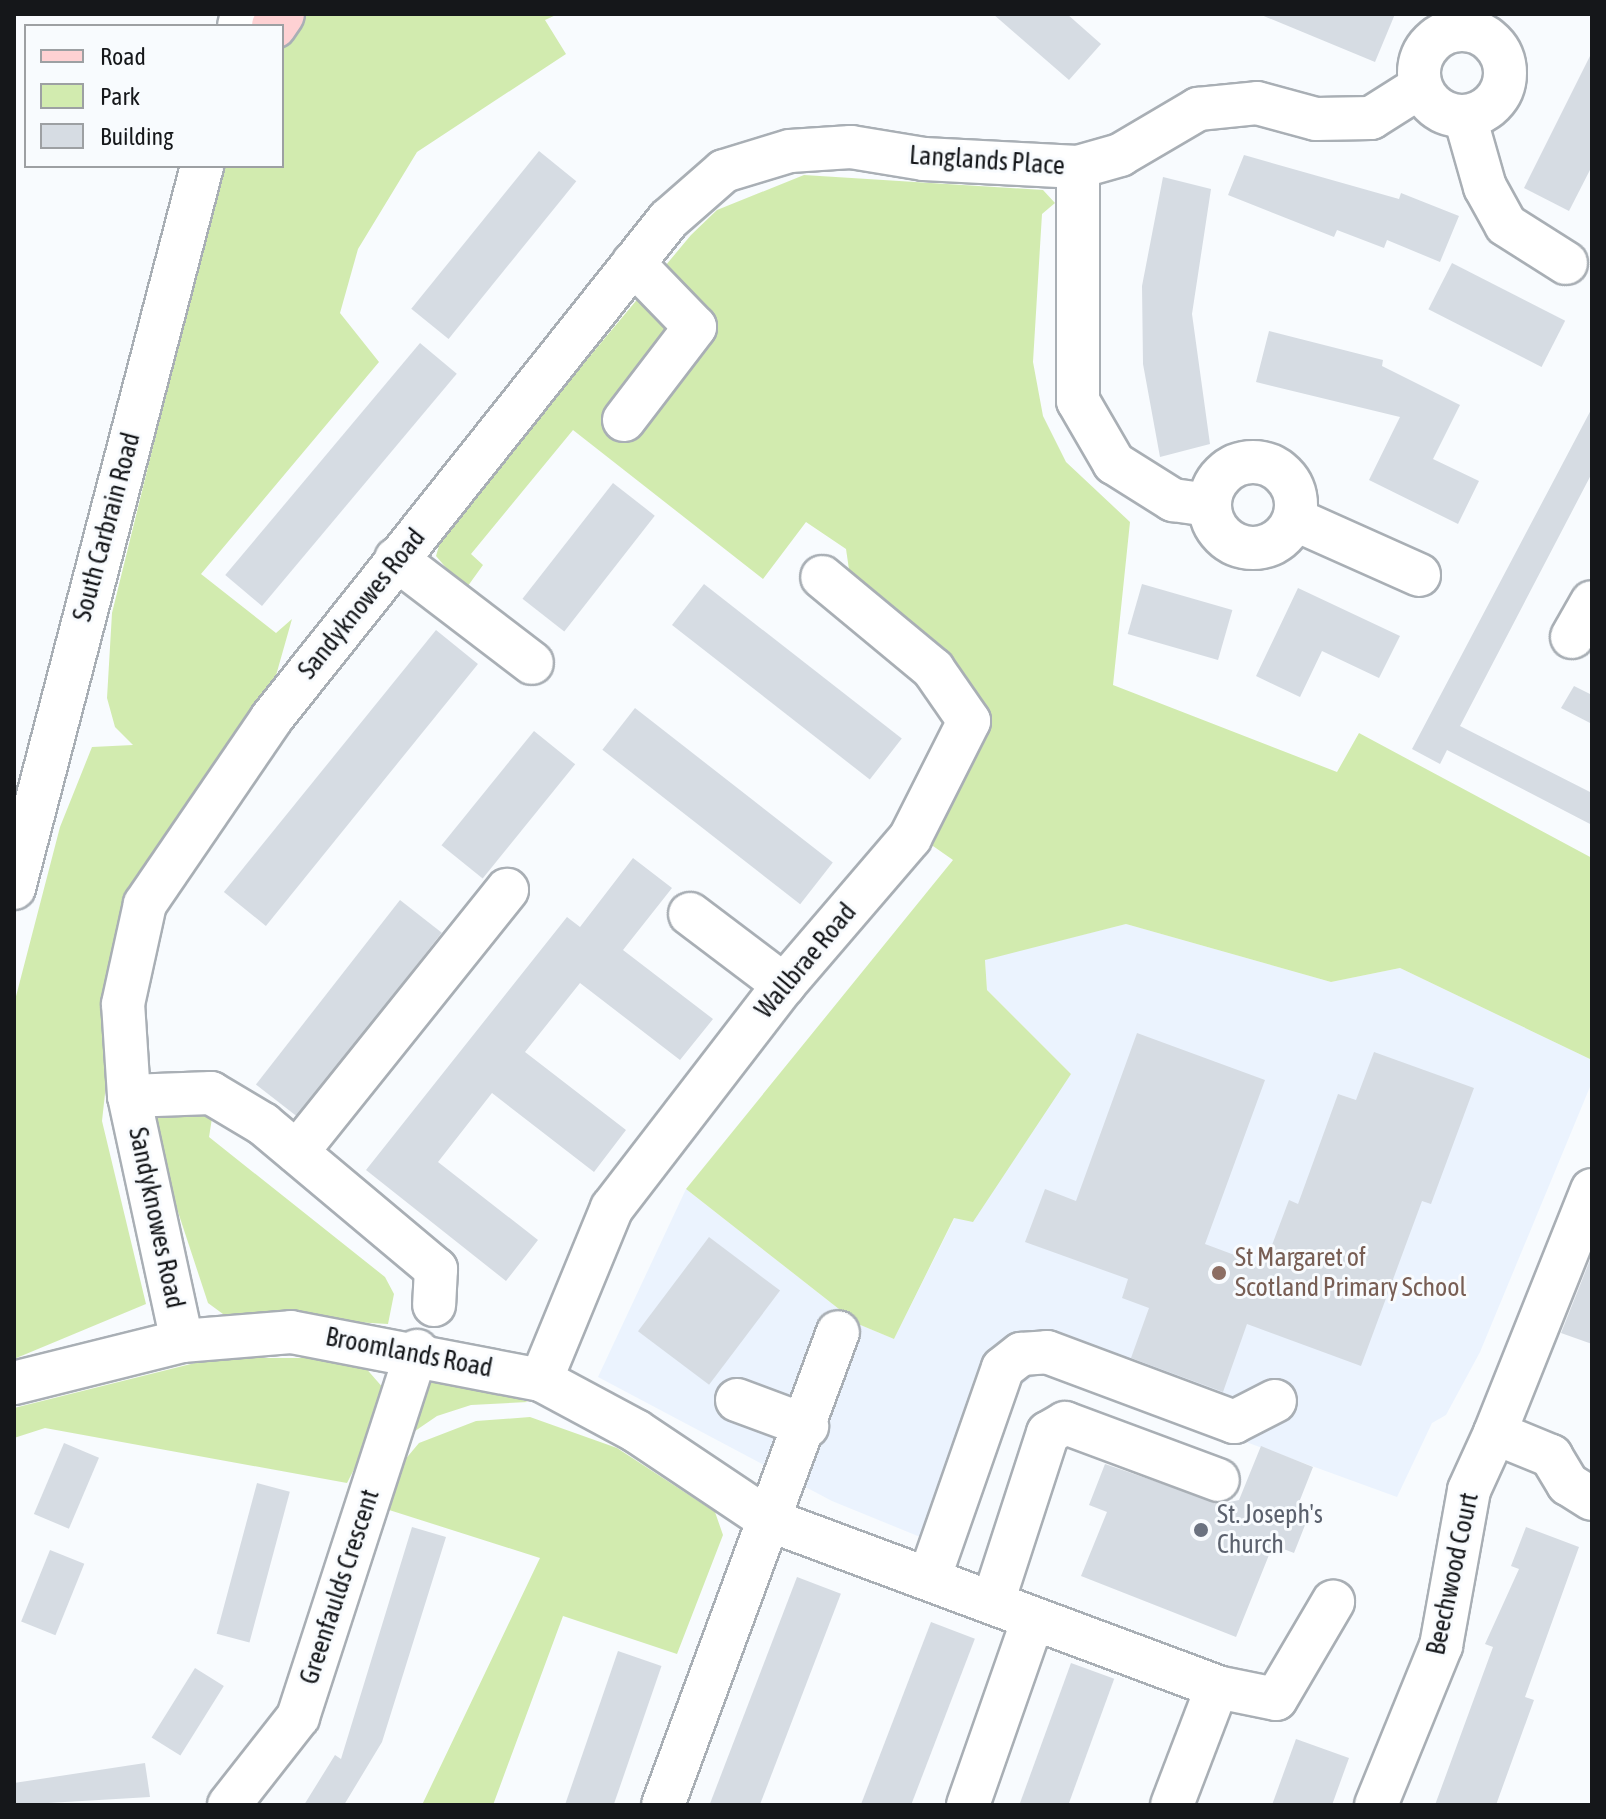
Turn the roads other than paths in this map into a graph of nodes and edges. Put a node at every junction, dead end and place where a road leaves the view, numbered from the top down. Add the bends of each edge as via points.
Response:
1 (1450, 22) edge
2 (1420, 87) junction
3 (1465, 117) junction
4 (1078, 167) junction
5 (201, 168) edge
6 (724, 171) joint
7 (633, 263) junction
8 (1566, 263) dead end
9 (624, 420) dead end
10 (1209, 505) junction
11 (1294, 519) junction
12 (396, 559) junction
13 (1419, 575) dead end
14 (822, 577) dead end
15 (532, 663) dead end
16 (14, 888) edge
17 (507, 890) dead end
18 (690, 914) dead end
19 (784, 985) junction
20 (129, 1096) junction
21 (297, 1152) junction
22 (1592, 1190) edge
23 (434, 1305) dead end
24 (838, 1332) dead end
25 (182, 1341) junction
26 (417, 1351) junction
27 (541, 1380) junction
28 (14, 1383) edge
29 (737, 1400) dead end
30 (1275, 1401) dead end
31 (807, 1426) junction
32 (1495, 1433) junction
33 (1218, 1480) dead end
34 (1592, 1499) edge
35 (769, 1520) junction
36 (930, 1576) junction
37 (993, 1602) junction
38 (1333, 1602) dead end
39 (1033, 1619) junction
40 (1217, 1687) junction
41 (229, 1805) edge
42 (663, 1805) edge
43 (968, 1805) edge
44 (1172, 1805) edge
45 (1376, 1805) edge

1 - 2 street via 1420,59
1 - 3 street via 1492,41 1505,67 1491,106
2 - 3 street via 1437,110
2 - 4 street, Langlands Place via 1371,118 1316,119 1257,103 1198,109 1120,155
3 - 8 street via 1485,187 1506,225
4 - 6 street, Langlands Place via 924,159 851,147 790,151
4 - 10 street via 1078,401 1114,463 1173,500
5 - 16 street, South Carbrain Road
6 - 7 street, Sandyknowes Road
7 - 9 street via 695,327
7 - 12 street, Sandyknowes Road
10 - 11 street via 1218,532 1242,548 1270,546
10 - 11 street via 1230,469 1257,462 1292,485
11 - 13 street
12 - 15 street
12 - 20 street, Sandyknowes Road via 271,719 145,904 123,1004
14 - 19 street, Wallbrae Road via 933,669 969,721 910,838
17 - 21 street
18 - 19 street
19 - 27 street, Wallbrae Road via 612,1208
20 - 21 street, Sandyknowes Road via 211,1093
20 - 25 street, Sandyknowes Road
21 - 23 street, Sandyknowes Road via 436,1269
22 - 32 street, Beechwood Court
24 - 31 street
25 - 26 street, Broomlands Road via 291,1332
25 - 28 street, Broomlands Road
26 - 27 street, Broomlands Road
26 - 41 street, Greenfaulds Crescent via 298,1717
27 - 35 street, Broomlands Road via 636,1431
29 - 31 street
30 - 36 street via 1234,1422 1047,1352 1021,1354 1003,1368
31 - 35 street
32 - 34 street via 1551,1456 1568,1484
32 - 45 street, Beechwood Court via 1469,1490 1441,1646
33 - 37 street via 1065,1423 1048,1433
35 - 36 street, Broomlands Road
35 - 42 street
36 - 37 street, Broomlands Road
37 - 39 street, Broomlands Road
38 - 40 street, Broomlands Road via 1276,1699
39 - 40 street, Broomlands Road
39 - 43 street
40 - 44 street

